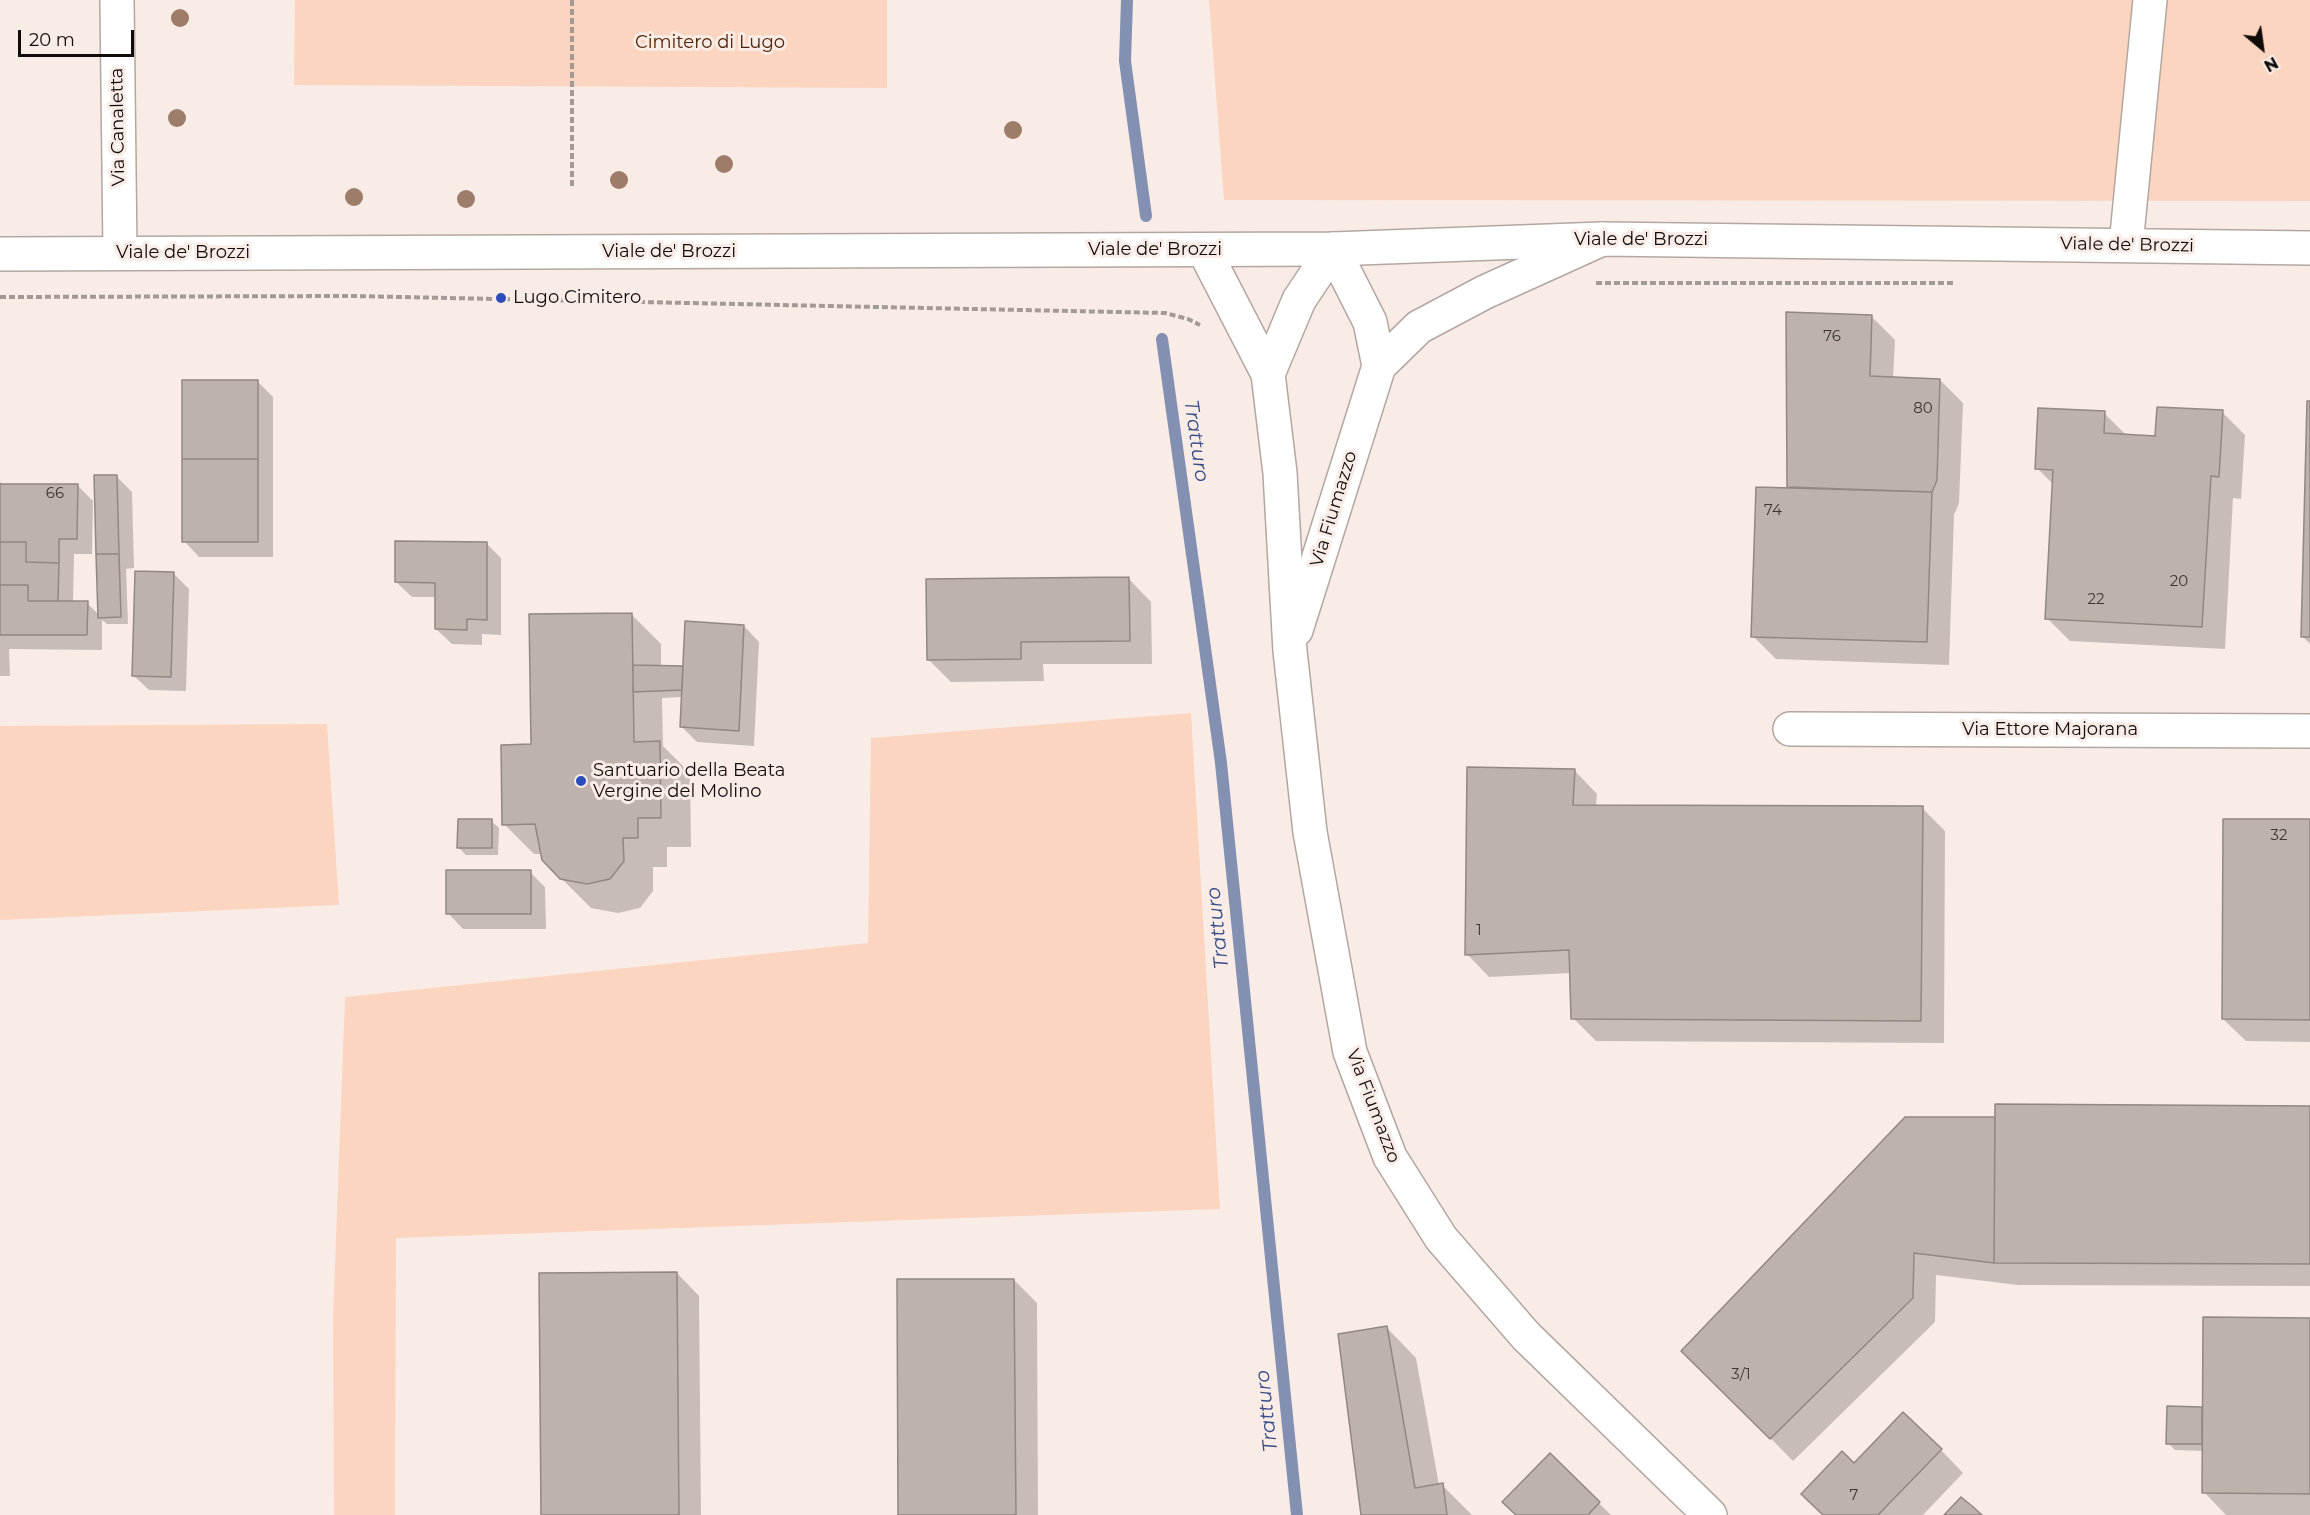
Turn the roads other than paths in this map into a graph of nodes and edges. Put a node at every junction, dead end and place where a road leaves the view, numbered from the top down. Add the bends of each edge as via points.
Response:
1 (117, 0) edge
2 (2150, 0) edge
3 (1602, 239) junction
4 (2126, 246) junction
5 (2310, 248) edge
6 (1334, 249) junction
7 (1204, 250) junction
8 (0, 254) edge
9 (120, 254) junction
10 (1378, 366) junction
11 (1268, 374) junction
12 (1290, 651) junction
13 (1790, 729) dead end
14 (2310, 731) edge
15 (1710, 1515) edge

1 - 9 street, Via Canaletta
2 - 4 street
3 - 4 street, Viale de' Brozzi
3 - 6 street, Viale de' Brozzi
3 - 10 street, Via Fiumazzo via 1419,327
4 - 5 street, Viale de' Brozzi
6 - 7 street, Viale de' Brozzi
6 - 10 street, Via Fiumazzo via 1370,322
6 - 11 street, Via Fiumazzo via 1299,300
7 - 9 street, Viale de' Brozzi
7 - 11 street, Via Fiumazzo
8 - 9 street, Viale de' Brozzi
10 - 12 street, Via Fiumazzo
11 - 12 street, Via Fiumazzo via 1280,473
12 - 15 street, Via Fiumazzo via 1310,832 1350,1052 1390,1157 1441,1238 1526,1336
13 - 14 street, Via Ettore Majorana

